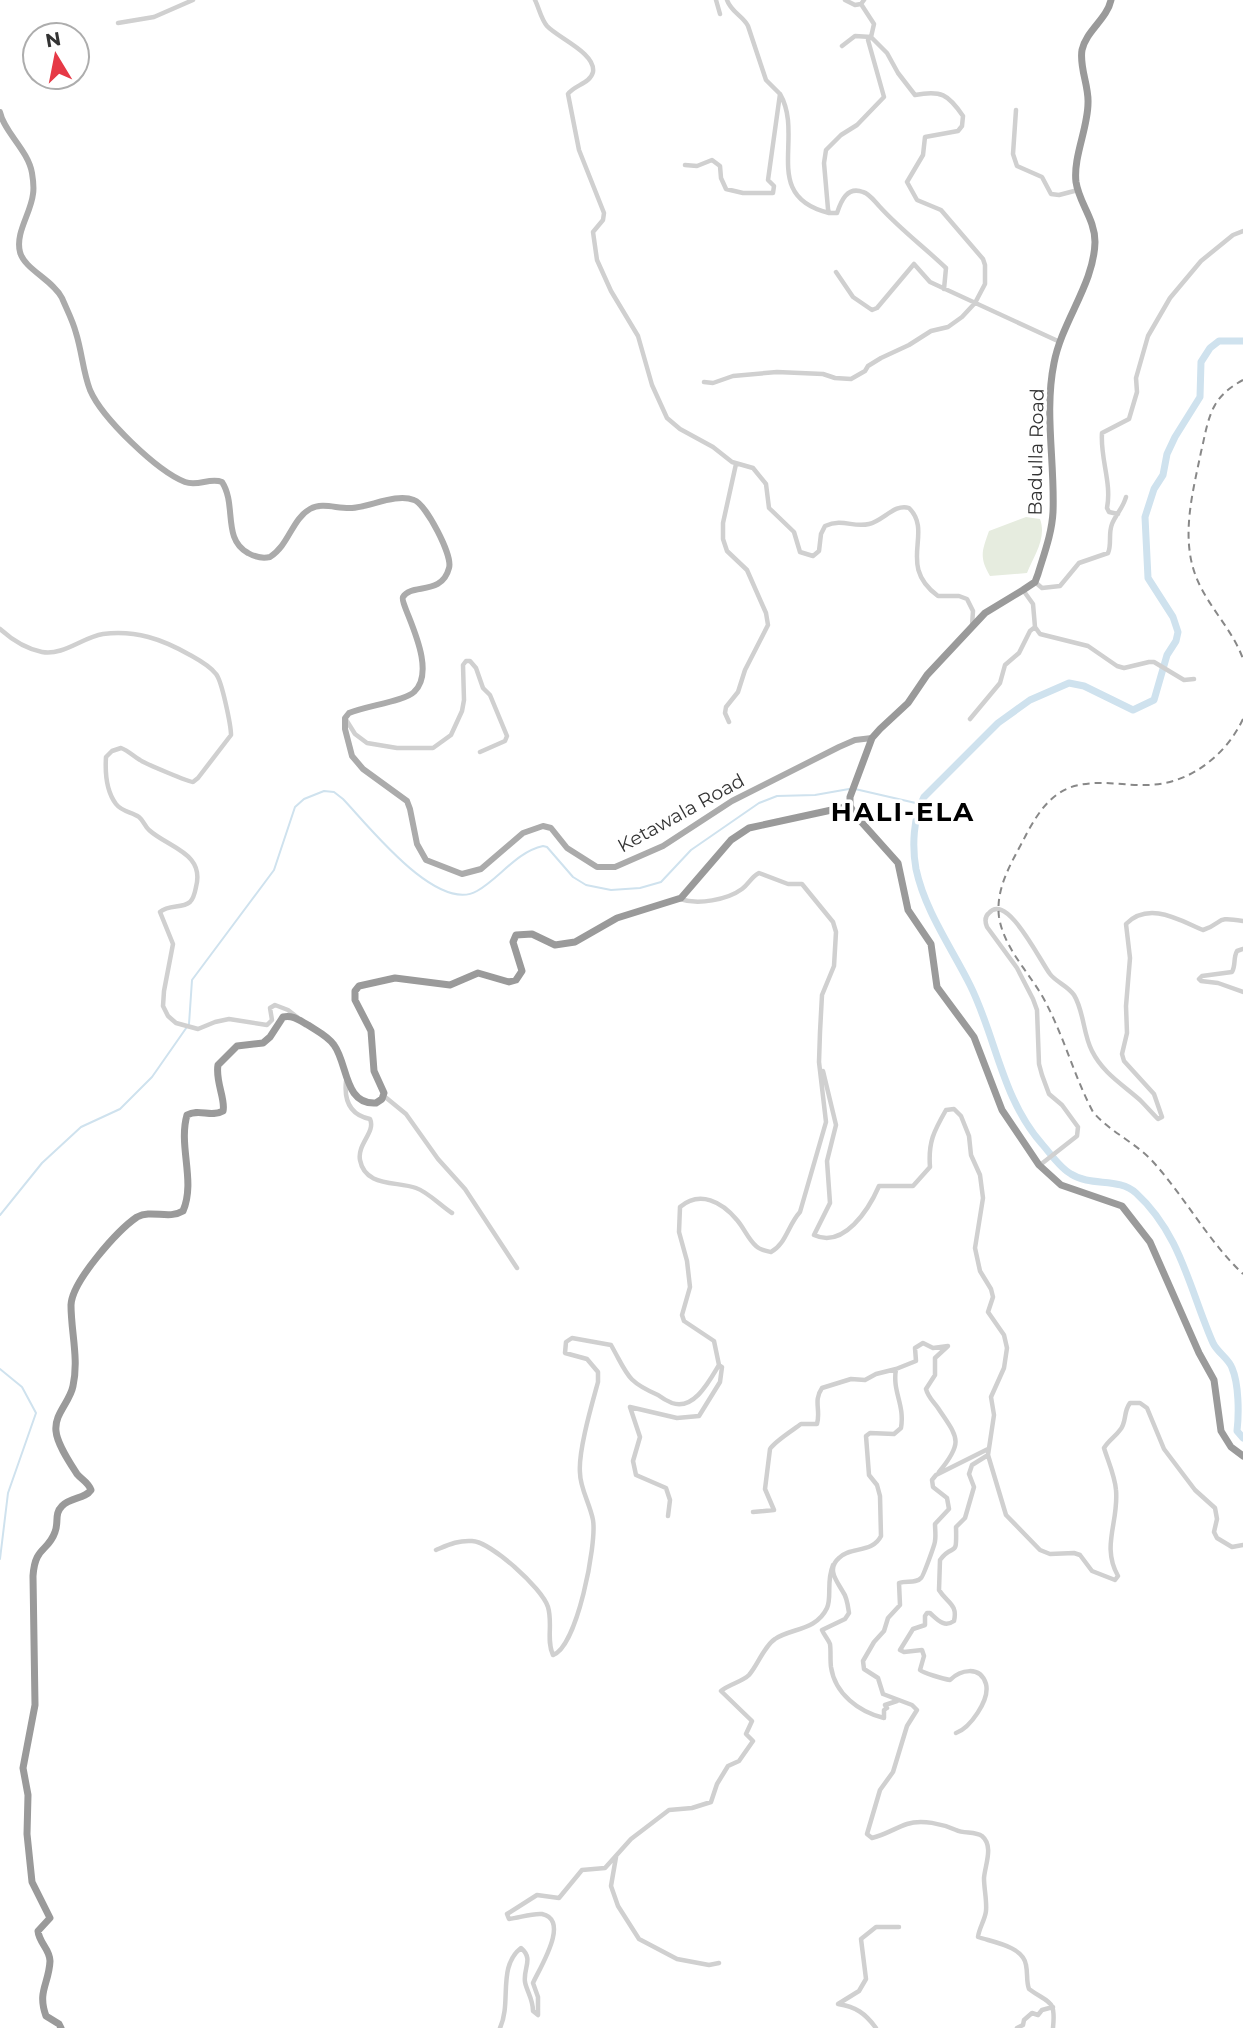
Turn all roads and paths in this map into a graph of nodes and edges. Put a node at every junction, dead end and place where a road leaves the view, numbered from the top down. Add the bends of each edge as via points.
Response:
1 (193, 0) edge
2 (535, 0) edge
3 (716, 0) edge
4 (727, 0) edge
5 (845, 0) edge
6 (1111, 0) edge
7 (862, 2) edge
8 (720, 13) dead end
9 (118, 23) dead end
10 (871, 37) junction
11 (842, 46) dead end
12 (780, 94) junction
13 (1016, 110) dead end
14 (0, 112) edge
15 (685, 165) dead end
16 (1079, 190) junction
17 (830, 213) junction
18 (1243, 231) edge
19 (836, 272) dead end
20 (944, 289) junction
21 (975, 303) junction
22 (1060, 342) junction
23 (704, 382) dead end
24 (737, 464) junction
25 (1126, 497) dead end
26 (1118, 514) junction
27 (1035, 582) junction
28 (1023, 590) junction
29 (972, 627) junction
30 (1035, 627) junction
31 (0, 629) edge
32 (1194, 679) dead end
33 (345, 718) junction
34 (970, 719) dead end
35 (729, 722) dead end
36 (872, 738) junction
37 (480, 752) dead end
38 (850, 806) junction
39 (679, 899) junction
40 (1243, 921) edge
41 (1243, 949) edge
42 (1243, 992) edge
43 (297, 1018) junction
44 (819, 1062) junction
45 (346, 1080) junction
46 (384, 1096) junction
47 (1039, 1165) junction
48 (452, 1213) dead end
49 (517, 1268) dead end
50 (719, 1365) junction
51 (896, 1370) junction
52 (988, 1452) junction
53 (1243, 1456) edge
54 (936, 1475) junction
55 (753, 1512) dead end
56 (668, 1516) dead end
57 (1243, 1545) edge
58 (436, 1550) dead end
59 (834, 1565) junction
60 (900, 1701) junction
61 (956, 1733) dead end
62 (617, 1856) junction
63 (899, 1927) dead end
64 (719, 1963) dead end
65 (1053, 2007) junction
66 (61, 2028) edge
67 (500, 2028) edge
68 (876, 2028) edge
69 (1017, 2028) edge
70 (1053, 2028) edge

1 - 9 street via 154,17
2 - 24 street via 546,25 590,59 593,70 589,79 568,94 579,150 604,213 593,232 597,260 638,336 667,418
3 - 8 street
4 - 12 street via 745,21 766,80
5 - 7 street via 855,5
6 - 16 highway, Badulla Road via 1082,53 1088,99 1077,162
7 - 10 street via 874,24
10 - 11 street via 855,36
10 - 17 street via 884,97 827,150 824,163
10 - 21 street via 915,95 932,92 946,96 963,116 958,131 925,137 923,155 907,182 918,200 941,210 983,259 985,284
12 - 15 street via 768,180 773,193 726,189 720,166 712,160
12 - 17 street via 789,123 786,162 791,188 813,209
13 - 16 street via 1013,154 1017,166 1042,177 1051,194
14 - 33 main road via 31,170 33,195 20,253 61,296 91,392 140,452 168,472 187,482 222,482 230,501 232,536 242,550 270,557 282,548 300,518 317,507 352,508 403,498 413,499 427,512 450,560 440,582 401,599 419,649 419,684 410,694 359,709
16 - 22 highway, Badulla Road via 1091,217 1095,246
17 - 20 street via 837,213 842,197 848,194 868,195 946,268
18 - 26 street via 1201,261 1170,298 1148,336 1129,419 1102,433 1107,508
19 - 20 street via 853,297 872,310 889,296 912,264
20 - 21 street
21 - 22 street
21 - 23 street via 948,327 931,331 851,379 777,372
22 - 27 highway, Badulla Road via 1049,410 1053,512
24 - 29 street via 753,468 763,479 769,508 791,528 800,552 807,555 817,554 825,526 840,521 870,524 900,507 909,508 919,529 916,564 923,582 938,596 967,600 973,611
24 - 35 street via 723,539 727,551 747,570 768,625 726,708
25 - 26 street
26 - 27 street via 1111,526 1108,553 1079,562 1060,586 1042,588
27 - 28 highway
28 - 29 highway via 985,612
28 - 30 street via 1033,604
29 - 36 highway
30 - 32 street via 1040,634 1088,646 1117,666 1154,662 1184,680
30 - 34 street via 1019,653 1004,665 1000,683
31 - 43 street via 43,652 56,652 101,635 150,635 215,671 222,682 231,735 193,782 121,748 106,757 107,782 117,805 140,818 197,866 198,882 191,901 160,912 173,944 163,1006 167,1016 198,1029 229,1019 267,1025 272,1020 270,1008 275,1005
33 - 36 main road, Ketawala Road via 352,756 409,804 420,852 432,863 462,874 481,869 515,838 543,826 597,867 615,867 663,846 755,789 847,744
33 - 37 street via 367,743 433,748 451,735 462,711 463,665 470,662 507,736
36 - 38 highway
38 - 39 highway via 749,828 731,840
38 - 47 highway via 898,863 908,910 931,944 937,986 974,1037 1002,1110
39 - 44 street via 725,897 759,873 802,884 836,932 834,966 822,995
39 - 46 highway via 617,918 568,944 551,944 532,934 516,935 513,942 522,971 509,982 478,973 450,985 395,978 359,986 355,1000 371,1031 374,1071
40 - 47 street via 1225,918 1203,930 1155,912 1136,916 1126,924 1130,958 1122,1054 1154,1094 1162,1117 1158,1119 1099,1064 1073,995 1045,968 1011,915 999,908 987,914 987,927 1017,968 1037,1010 1039,1064 1049,1094 1078,1127 1079,1133
41 - 42 street via 1234,956 1232,972 1199,978
43 - 45 highway via 333,1043
43 - 66 highway via 283,1017 263,1043 237,1046 223,1058 217,1068 223,1111 187,1115 184,1209 175,1216 149,1213 133,1220 81,1277 71,1302 74,1383 57,1420 56,1434 91,1490 59,1510 55,1532 35,1560 35,1705 23,1768 32,1882 50,1918 38,1934 50,1961 42,2000 46,2016
44 - 50 street via 826,1122 800,1212 781,1247 771,1252 758,1248 736,1219 711,1200 693,1198 680,1207 679,1232 690,1287 682,1315 714,1341
44 - 52 street via 836,1125 827,1161 830,1203 814,1234 818,1237 830,1238 850,1228 866,1212 879,1186 913,1186 930,1167 930,1141 946,1110 954,1109 961,1116 983,1198 975,1248 993,1297 988,1312 1007,1348 1004,1368 990,1397 995,1415
45 - 46 highway via 368,1103 380,1102
45 - 48 street via 345,1095 351,1108 372,1123 360,1151 365,1170 376,1180 417,1188
46 - 49 street via 406,1114 465,1189
47 - 53 highway via 1061,1185 1122,1206 1150,1242 1213,1380 1221,1432
50 - 56 street via 720,1382 699,1416 677,1418 630,1407 640,1437 636,1475 667,1488
50 - 58 street via 697,1396 674,1404 638,1387 611,1345 572,1338 566,1342 565,1353 587,1359 598,1372 579,1474 594,1522 579,1615 555,1656 550,1648 546,1602 520,1571 475,1541 454,1542
51 - 54 street via 916,1361 915,1348 920,1343 933,1348 948,1346 935,1358 935,1375 926,1389 956,1439 953,1453
51 - 55 street via 822,1388 816,1401 817,1424 801,1424 770,1448 765,1489 774,1510
51 - 59 street via 893,1384 902,1409 901,1428 894,1434 870,1433 866,1440 870,1478 880,1496 881,1536 865,1549 840,1556
52 - 54 street
52 - 57 street via 1006,1515 1031,1542 1050,1554 1080,1555 1092,1571 1115,1580 1118,1576 1109,1552 1116,1489 1104,1448 1120,1430 1125,1409 1130,1403 1140,1403 1147,1408 1164,1449 1215,1508 1217,1538 1232,1547
52 - 61 street via 972,1465 969,1474 974,1487 965,1518 956,1527 957,1546 940,1560 940,1590 954,1605 954,1621 942,1623 927,1614 925,1625 913,1629 900,1650 922,1650 919,1670 924,1673 950,1680 957,1673 970,1671 983,1678 986,1689 976,1717
54 - 60 street via 933,1488 947,1499 949,1509 936,1524 925,1572 917,1581 900,1583 900,1605 863,1661 864,1669 878,1678 883,1694
59 - 60 street via 836,1584 845,1595 849,1613 822,1630 829,1642 835,1680 855,1706 881,1718 885,1705
59 - 62 street via 828,1578 827,1608 819,1619 775,1639 747,1677 721,1691 752,1721 746,1734 753,1741 739,1761 728,1766 712,1802 669,1810
60 - 65 street via 917,1710 907,1726 893,1772 880,1790 867,1834 872,1838 920,1822 982,1836 989,1854 984,1877 986,1910 978,1937 992,1939 1020,1955 1029,1989
62 - 64 street via 611,1886 639,1939 677,1959
62 - 67 street via 605,1868 582,1870 559,1898 537,1895 507,1914 509,1919 545,1914 555,1927 533,1983 538,2015 533,2011 526,1982 528,1960 521,1948 508,1966
63 - 68 street via 876,1927 861,1939 866,1979 859,1991 838,2004 866,2015
65 - 69 street via 1038,2015 1032,2013
65 - 70 street

